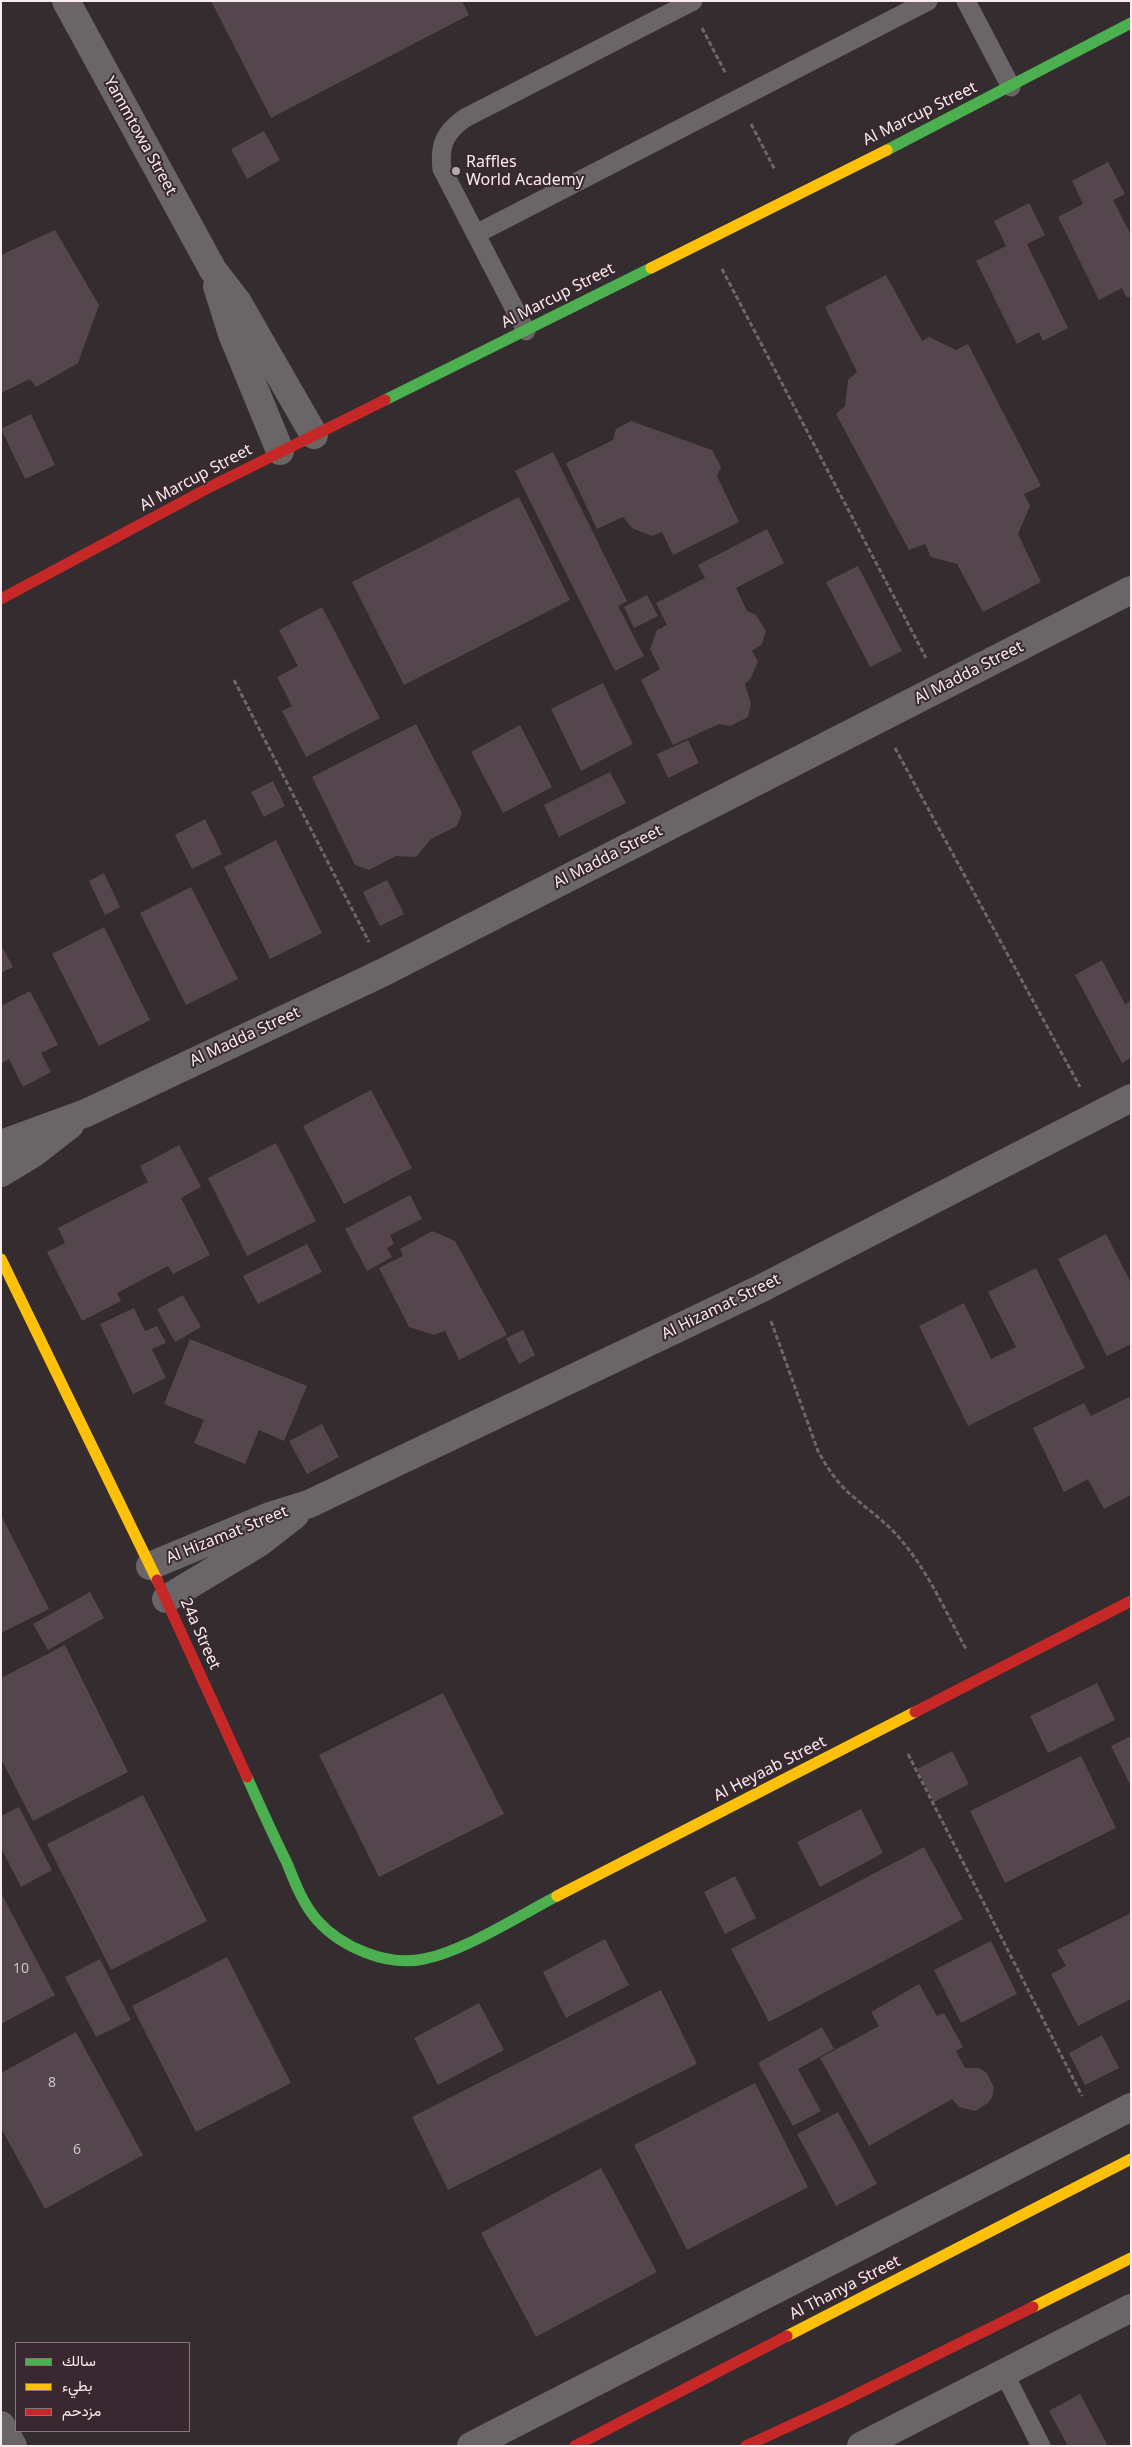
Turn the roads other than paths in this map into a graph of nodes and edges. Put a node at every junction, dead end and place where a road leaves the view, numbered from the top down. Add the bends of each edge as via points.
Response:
1 (66, 1) edge
2 (693, 1) edge
3 (928, 1) edge
4 (966, 1) edge
5 (1131, 23) edge
6 (1011, 87) junction
7 (476, 234) junction
8 (213, 270) junction
9 (526, 331) junction
10 (314, 435) junction
11 (280, 451) junction
12 (1131, 590) edge
13 (1, 600) edge
14 (1131, 1098) edge
15 (81, 1115) junction
16 (1, 1144) edge
17 (1, 1173) edge
18 (1, 1259) edge
19 (305, 1505) junction
20 (150, 1566) junction
21 (166, 1599) junction
22 (1131, 1601) edge
23 (421, 1960) joint
24 (1131, 2107) edge
25 (1131, 2159) edge
26 (1131, 2258) edge
27 (1131, 2308) edge
28 (1004, 2373) junction
29 (1, 2425) edge
30 (13, 2446) edge
31 (471, 2446) edge
32 (575, 2446) edge
33 (746, 2446) edge
34 (861, 2446) edge
35 (1042, 2446) edge

1 - 8 street, Yammtowa Street
2 - 7 lane via 452,127 443,139 442,169
3 - 7 lane
4 - 6 lane
5 - 6 street, Al Marcup Street
6 - 9 street, Al Marcup Street
7 - 9 lane
8 - 10 street, Yammtowa Street via 238,301
8 - 11 street, Yammtowa Street via 232,334
9 - 10 street, Al Marcup Street
10 - 11 street, Al Marcup Street
11 - 13 street, Al Marcup Street
12 - 15 street, Al Madda Street via 384,972
14 - 19 street, Al Hizamat Street via 760,1288
15 - 16 street, Al Madda Street
15 - 17 street, Al Madda Street via 34,1153
18 - 20 street, 24a Street
19 - 20 street, Al Hizamat Street via 262,1519
19 - 21 street, Al Hizamat Street via 259,1543
20 - 21 street, 24a Street
21 - 23 street, 24a Street via 301,1895 317,1920 364,1952 391,1959
22 - 23 street, Al Heyaab Street via 451,1951
24 - 31 street
25 - 32 street, Al Thanya Street
26 - 33 street
27 - 28 street
28 - 34 street
28 - 35 lane
29 - 30 street

